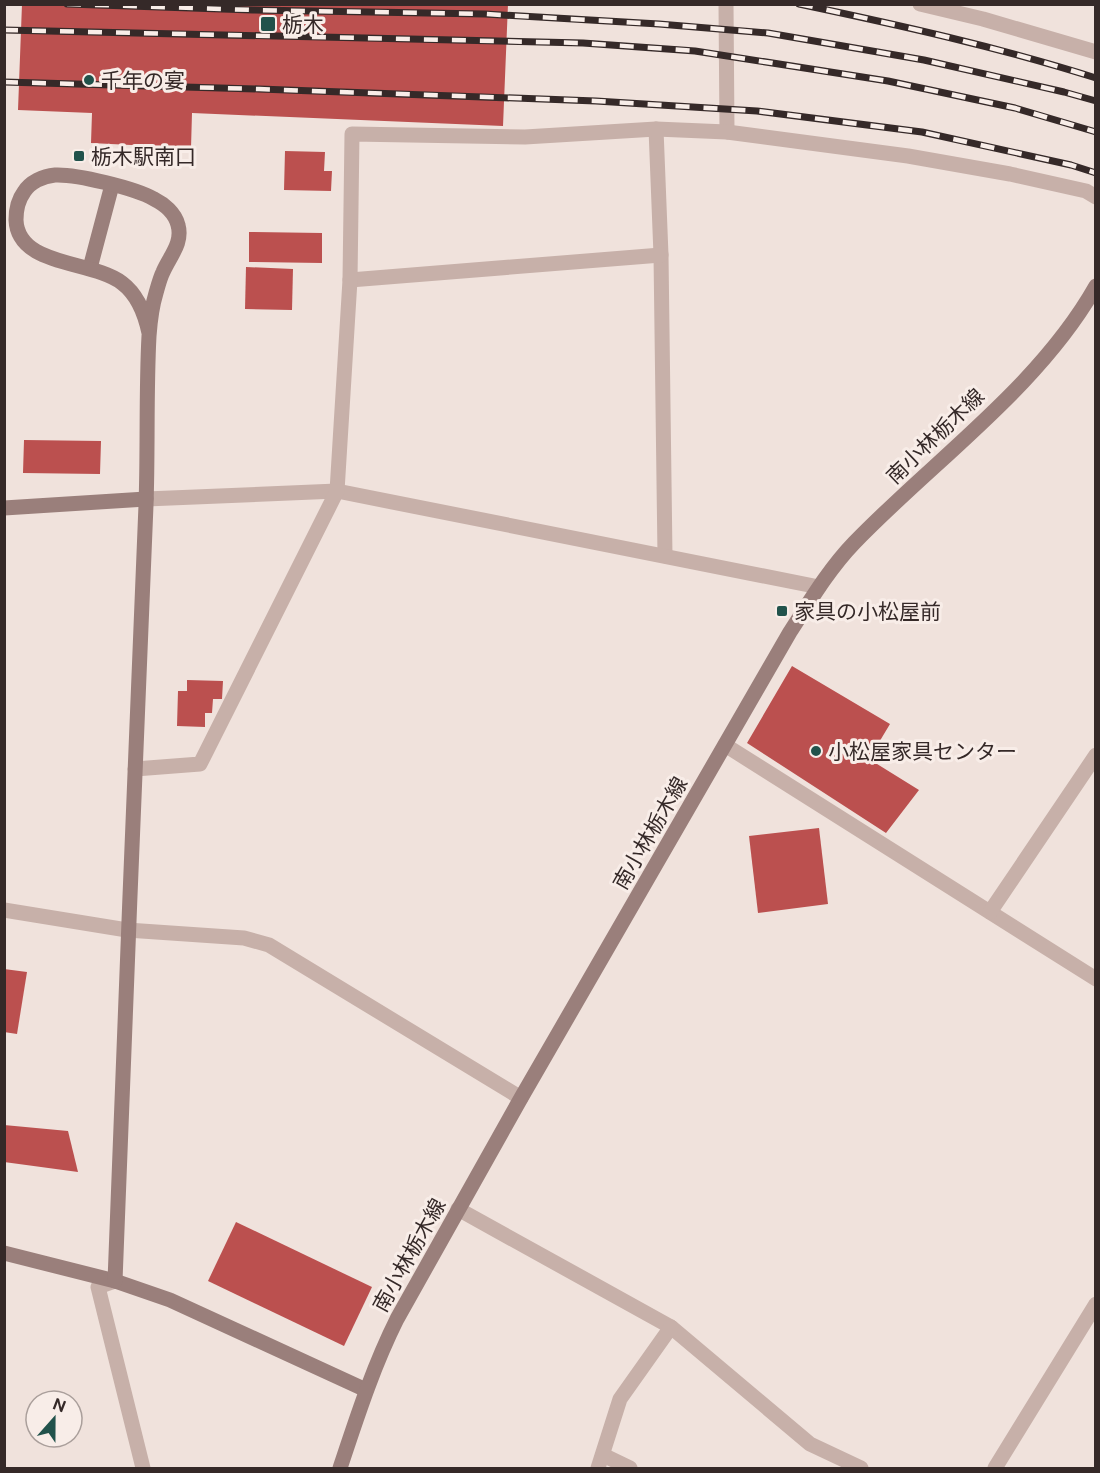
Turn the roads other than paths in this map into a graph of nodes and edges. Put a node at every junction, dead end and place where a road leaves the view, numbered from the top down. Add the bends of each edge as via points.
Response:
1 (726, 4) edge
2 (920, 4) edge
3 (1095, 52) edge
4 (656, 129) junction
5 (727, 132) junction
6 (112, 185) junction
7 (1095, 197) edge
8 (661, 255) junction
9 (90, 268) junction
10 (350, 280) junction
11 (1095, 286) edge
12 (149, 333) junction
13 (337, 491) junction
14 (147, 498) junction
15 (4, 508) edge
16 (665, 556) junction
17 (819, 587) junction
18 (725, 746) junction
19 (1095, 755) edge
20 (135, 769) junction
21 (4, 910) edge
22 (990, 912) junction
23 (128, 930) junction
24 (1095, 979) edge
25 (521, 1098) junction
26 (458, 1209) junction
27 (4, 1253) edge
28 (115, 1281) junction
29 (1095, 1304) edge
30 (671, 1327) junction
31 (366, 1390) junction
32 (601, 1462) edge
33 (143, 1468) edge
34 (340, 1468) edge
35 (630, 1468) edge
36 (861, 1468) edge
37 (995, 1468) edge

1 - 5 street
2 - 3 street
4 - 5 street
4 - 8 street
4 - 10 street via 525,137 352,134
5 - 7 street via 908,156 1086,191
6 - 9 street
6 - 9 street via 54,175 37,179 25,189 17,206 20,237 35,251
6 - 12 street via 157,200 172,213 179,227 178,245 155,296
8 - 10 street
8 - 16 street
9 - 12 street via 120,280 133,292 145,314
10 - 13 street
11 - 17 street, 南小林栃木線 via 1058,343 853,545
12 - 14 street
13 - 14 street
13 - 16 street
13 - 20 street via 200,764
14 - 15 street
14 - 20 street
16 - 17 street
17 - 18 street, 南小林栃木線
18 - 22 street
18 - 25 street, 南小林栃木線
19 - 22 street
20 - 23 street
21 - 23 street
22 - 24 street
23 - 25 street via 244,938 269,945
23 - 28 street
25 - 26 street, 南小林栃木線
26 - 30 street
26 - 31 street, 南小林栃木線 via 382,1348
27 - 28 street
28 - 31 street via 170,1300
28 - 33 street via 99,1287
29 - 37 street
30 - 32 street via 620,1399
30 - 36 street via 810,1444
31 - 34 street, 南小林栃木線
32 - 35 street

